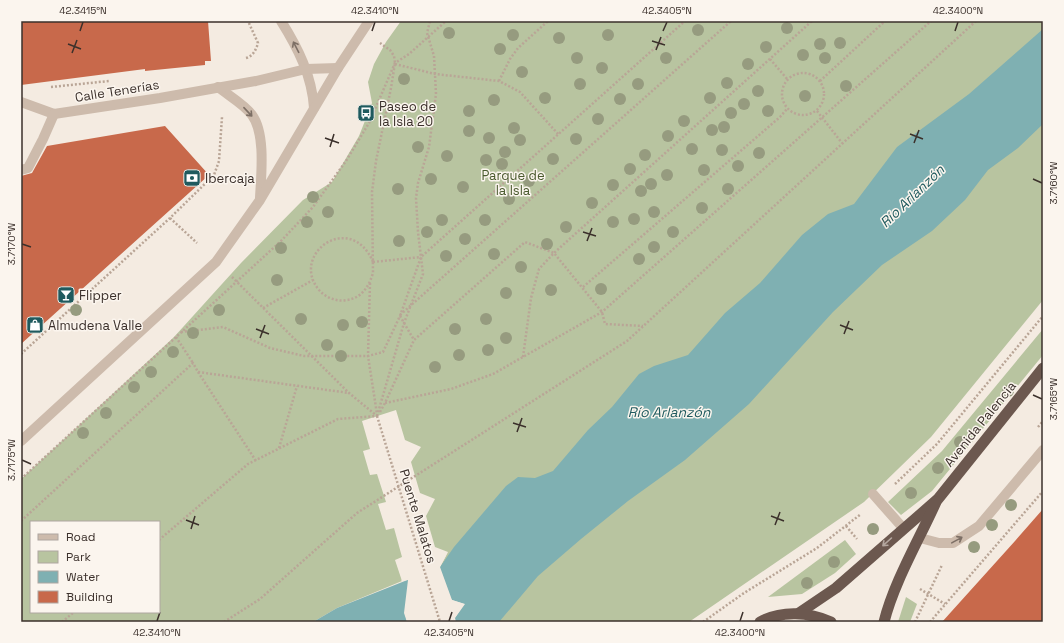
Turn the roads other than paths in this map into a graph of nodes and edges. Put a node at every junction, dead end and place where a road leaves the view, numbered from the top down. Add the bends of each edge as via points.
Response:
1 (281, 21) edge
2 (369, 21) edge
3 (338, 68) junction
4 (306, 70) junction
5 (218, 87) junction
6 (21, 102) edge
7 (314, 108) junction
8 (54, 114) junction
9 (21, 170) edge
10 (260, 200) junction
11 (1043, 368) edge
12 (21, 441) edge
13 (1043, 450) edge
14 (876, 497) road end
15 (938, 498) junction
16 (903, 528) junction
17 (920, 538) junction
18 (799, 613) junction
19 (760, 622) edge
20 (831, 622) edge
21 (884, 622) edge

4 -> 1 street
2 - 3 street
3 - 4 street, Calle Tenerías
3 - 7 street
4 - 5 street, Calle Tenerías
4 - 7 street via 313,92
5 - 8 street, Calle Tenerías
5 -> 10 street via 248,111 255,121 262,146
6 - 8 street, Calle Tenerías
7 - 10 street
8 - 9 street via 28,168
10 - 12 street via 216,262
11 - 15 highway, Avenida Palencia
17 -> 13 street via 939,543 953,543 979,526
14 - 16 street
15 - 16 highway
15 - 17 highway
16 -> 18 highway via 836,588
17 - 21 highway
18 - 19 highway via 780,615
18 - 20 highway

